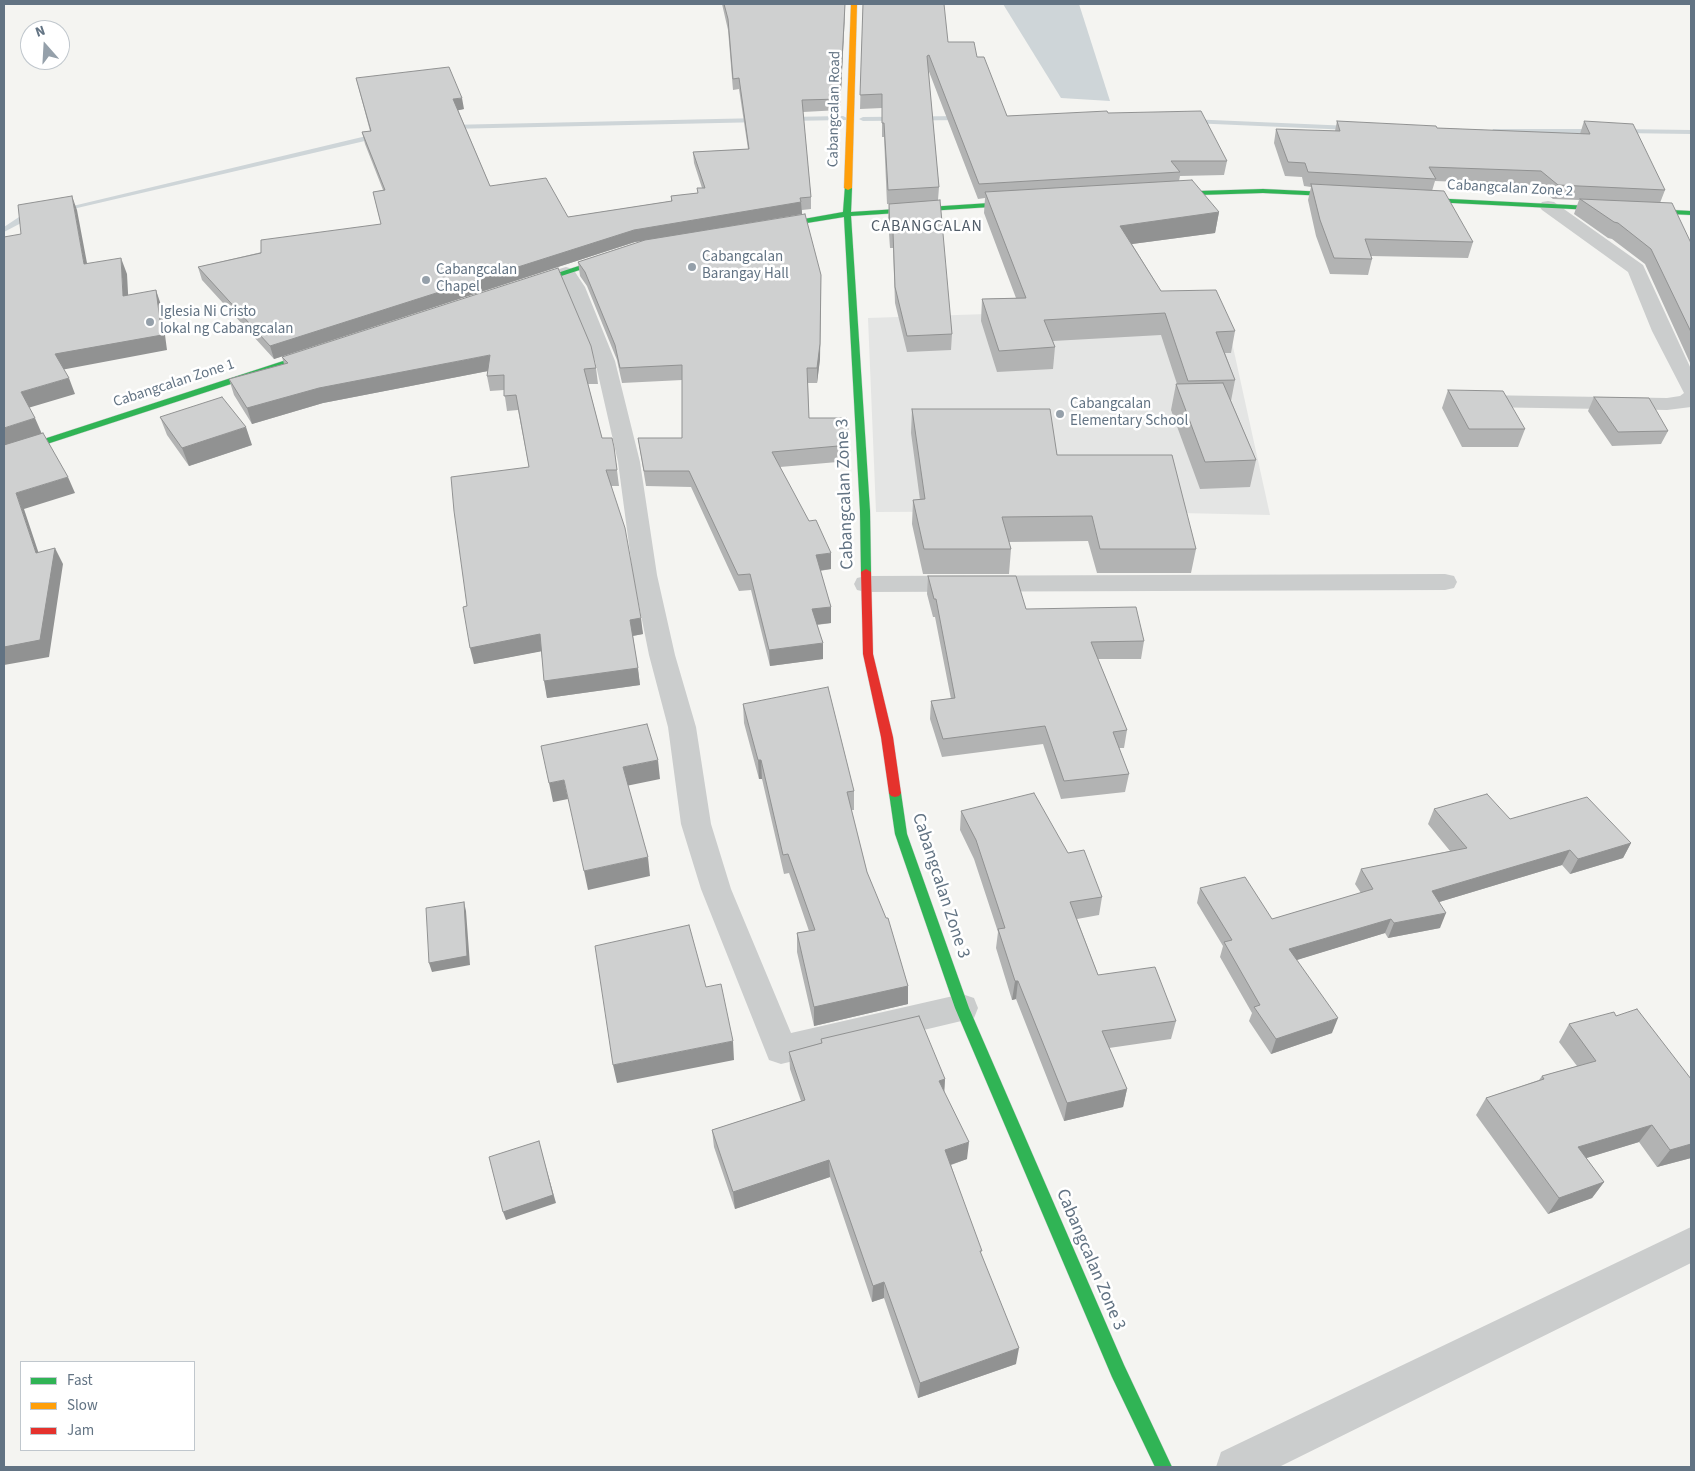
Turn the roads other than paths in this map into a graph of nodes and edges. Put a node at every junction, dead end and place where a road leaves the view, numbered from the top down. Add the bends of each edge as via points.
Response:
1 (854, 4) edge
2 (1156, 194) edge
3 (1361, 196) edge
4 (1400, 198) edge
5 (1036, 202) edge
6 (1548, 206) junction
7 (1691, 213) edge
8 (847, 214) junction
9 (760, 229) edge
10 (626, 254) edge
11 (566, 273) junction
12 (516, 288) edge
13 (330, 348) edge
14 (1691, 389) edge
15 (1691, 398) edge
16 (1480, 402) edge
17 (4, 455) edge
18 (1445, 582) dead end
19 (866, 584) junction
20 (962, 1008) junction
21 (1691, 1244) edge
22 (1164, 1467) edge
23 (1236, 1467) edge

1 - 8 street, Cabangcalan Road
2 - 3 street via 1263,191
4 - 6 street, Cabangcalan Zone 2
5 - 8 street
6 - 7 street, Cabangcalan Zone 2
6 - 14 street via 1636,269
8 - 9 street
8 - 19 street, Cabangcalan Zone 3 via 865,512
10 - 11 street
11 - 12 street
11 - 20 street via 575,287 605,361 625,444 645,575 682,727 696,824 716,890 781,1050
13 - 17 street, Cabangcalan Zone 1
15 - 16 street via 1686,402 1667,404
18 - 19 street
19 - 20 street, Cabangcalan Zone 3 via 868,654 887,737 901,834
20 - 22 street, Cabangcalan Zone 3 via 1118,1370
21 - 23 street

